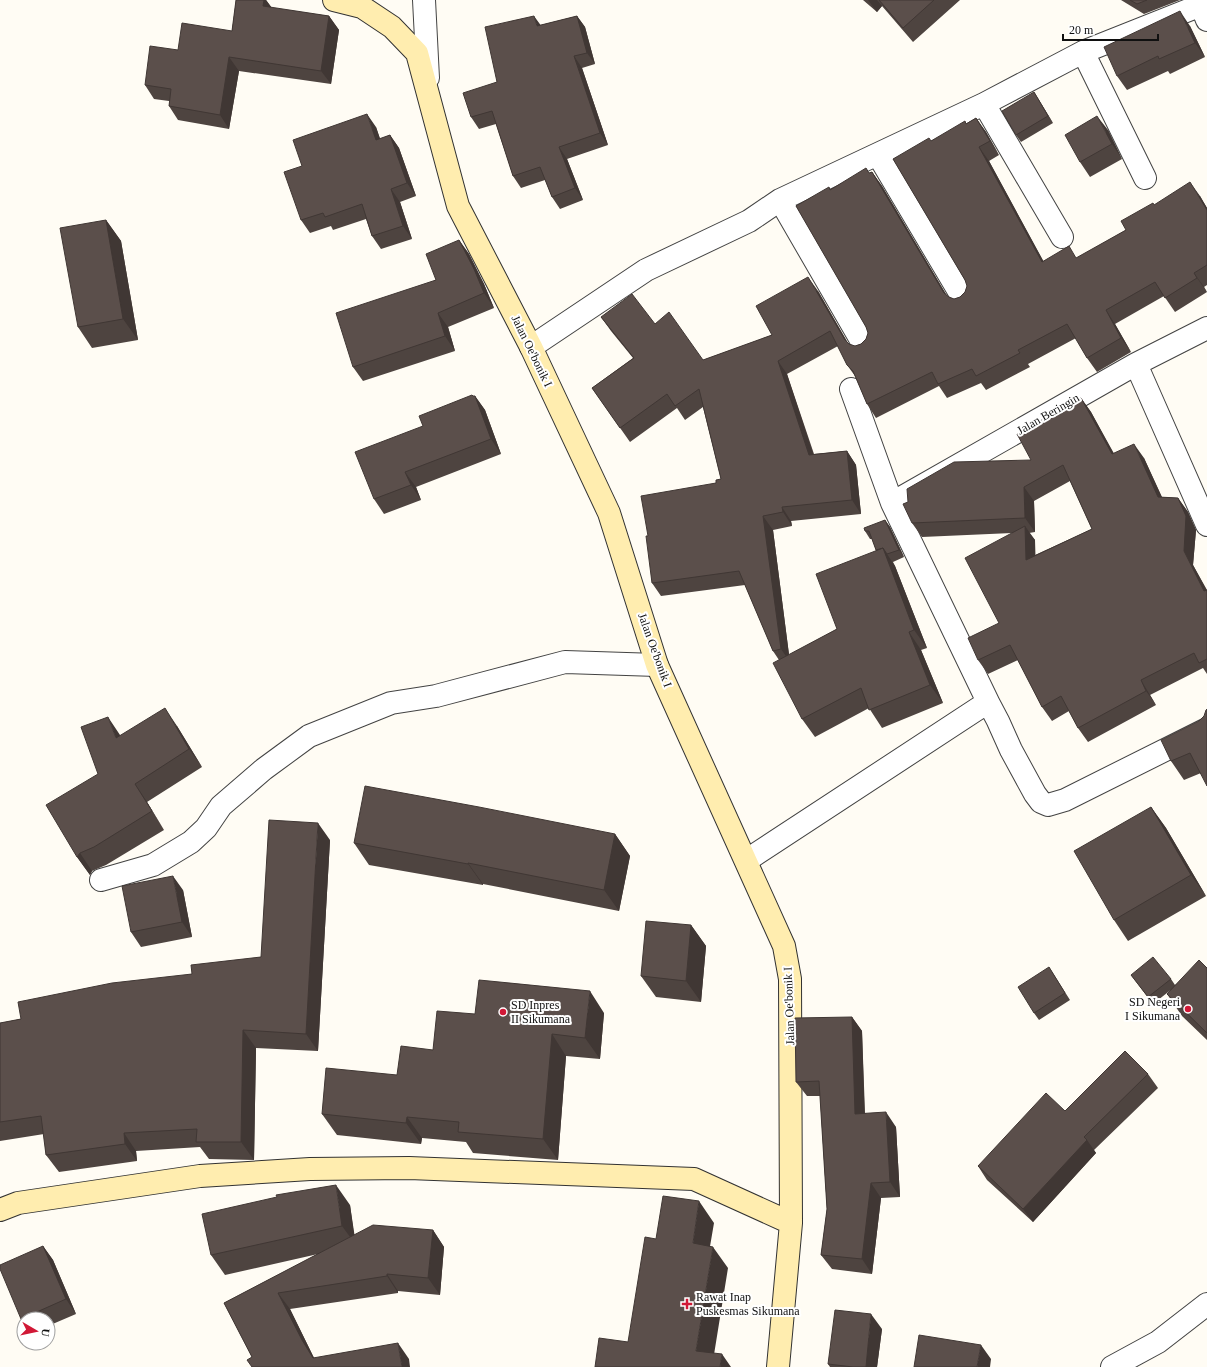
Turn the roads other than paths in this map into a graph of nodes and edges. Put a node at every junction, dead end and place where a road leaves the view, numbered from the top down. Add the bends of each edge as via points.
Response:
1 (334, 0) edge
2 (424, 0) edge
3 (1207, 20) edge
4 (1083, 52) junction
5 (429, 95) junction
6 (984, 104) junction
7 (878, 155) junction
8 (1144, 178) dead end
9 (780, 200) junction
10 (1062, 237) dead end
11 (964, 300) edge
12 (1207, 328) edge
13 (532, 347) junction
14 (865, 348) edge
15 (1136, 364) junction
16 (851, 389) dead end
17 (892, 503) junction
18 (1207, 525) edge
19 (658, 665) junction
20 (988, 702) junction
21 (1207, 729) edge
22 (747, 860) junction
23 (101, 880) dead end
24 (0, 1210) edge
25 (791, 1223) junction
26 (1207, 1304) edge
27 (778, 1367) edge
28 (1112, 1367) edge

1 - 5 street, Jalan Oe'bonik I via 362,7 392,27 416,53
2 - 5 street
3 - 4 street via 1201,5
4 - 6 street
4 - 8 street
5 - 13 street, Jalan Oe'bonik I via 458,206
6 - 7 street
6 - 10 street
7 - 9 street
7 - 11 street
9 - 13 street via 749,221 646,270
9 - 14 street
12 - 15 street, Jalan Beringin
13 - 19 street, Jalan Oe'bonik I via 609,513
15 - 17 street, Jalan Beringin
15 - 18 street
16 - 17 street
17 - 20 street
19 - 22 street, Jalan Oe'bonik I
19 - 23 street via 565,662 436,696 391,703 309,736 264,769 221,806 206,828 191,842 153,865
20 - 21 street via 1035,794 1041,802 1048,805 1065,800
20 - 22 street
22 - 25 street, Jalan Oe'bonik I via 784,946 790,979
24 - 25 street via 18,1204 200,1176 310,1169 410,1168 694,1179
25 - 27 street, Jalan Oe'bonik I
26 - 28 street via 1158,1342

